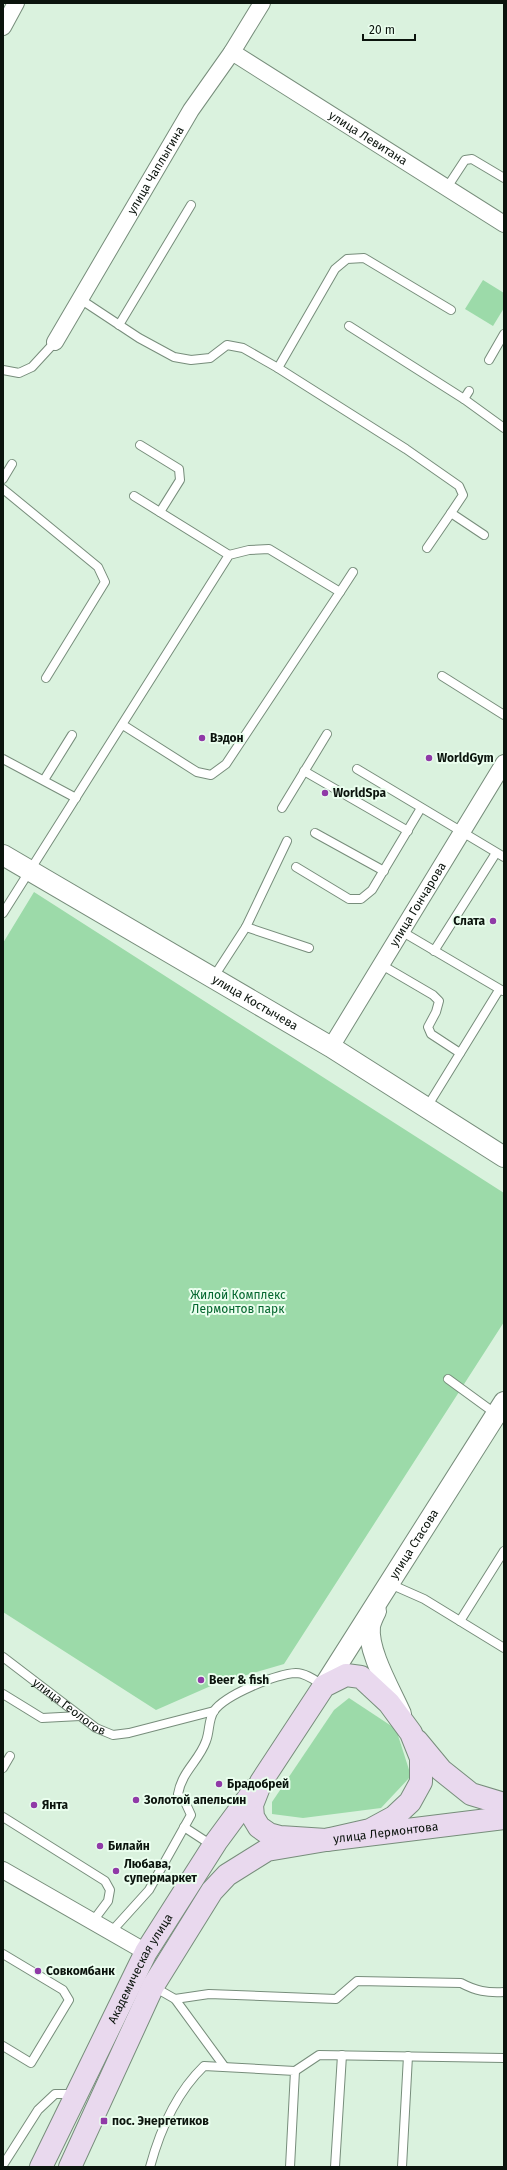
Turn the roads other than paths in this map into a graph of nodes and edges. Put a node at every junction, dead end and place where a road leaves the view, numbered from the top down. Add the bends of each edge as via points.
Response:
1 (16, 3) edge
2 (262, 3) edge
3 (3, 27) edge
4 (232, 52) junction
5 (504, 178) edge
6 (446, 189) junction
7 (191, 205) dead end
8 (504, 224) edge
9 (80, 299) junction
10 (451, 310) dead end
11 (119, 324) junction
12 (349, 326) dead end
13 (504, 334) edge
14 (54, 342) joint
15 (489, 360) dead end
16 (278, 368) junction
17 (3, 370) edge
18 (469, 391) dead end
19 (464, 399) junction
20 (504, 428) edge
21 (140, 445) dead end
22 (12, 464) dead end
23 (3, 479) edge
24 (3, 489) edge
25 (134, 496) dead end
26 (160, 512) junction
27 (451, 514) junction
28 (484, 535) dead end
29 (427, 548) dead end
30 (229, 555) junction
31 (353, 572) dead end
32 (340, 592) junction
33 (442, 676) dead end
34 (46, 678) dead end
35 (504, 715) edge
36 (123, 725) junction
37 (327, 734) dead end
38 (72, 735) dead end
39 (3, 759) edge
40 (504, 762) edge
41 (356, 769) dead end
42 (304, 771) junction
43 (44, 780) junction
44 (76, 798) junction
45 (282, 808) dead end
46 (421, 808) junction
47 (408, 831) junction
48 (462, 832) junction
49 (315, 833) dead end
50 (287, 841) dead end
51 (496, 853) junction
52 (3, 855) edge
53 (504, 857) edge
54 (296, 867) dead end
55 (30, 870) junction
56 (384, 871) junction
57 (3, 913) edge
58 (246, 927) junction
59 (401, 931) junction
60 (309, 948) dead end
61 (434, 951) junction
62 (380, 964) junction
63 (213, 979) junction
64 (501, 991) edge
65 (331, 1047) junction
66 (460, 1053) junction
67 (426, 1109) junction
68 (504, 1157) edge
69 (448, 1379) dead end
70 (500, 1408) edge
71 (504, 1551) edge
72 (386, 1589) junction
73 (460, 1621) junction
74 (504, 1648) edge
75 (3, 1657) edge
76 (324, 1686) junction
77 (3, 1694) edge
78 (214, 1711) junction
79 (80, 1716) junction
80 (411, 1733) junction
81 (10, 1756) dead end
82 (3, 1768) edge
83 (261, 1782) junction
84 (504, 1804) edge
85 (3, 1817) edge
86 (504, 1818) edge
87 (184, 1827) junction
88 (326, 1840) junction
89 (213, 1846) junction
90 (3, 1870) edge
91 (93, 1921) junction
92 (111, 1932) junction
93 (146, 1952) junction
94 (3, 1954) edge
95 (152, 1986) junction
96 (504, 1992) edge
97 (175, 2000) junction
98 (3, 2046) edge
99 (342, 2055) junction
100 (408, 2056) junction
101 (504, 2058) edge
102 (224, 2066) junction
103 (295, 2071) junction
104 (77, 2094) junction
105 (3, 2165) edge
106 (41, 2167) edge
107 (70, 2167) edge
108 (150, 2167) edge
109 (290, 2167) edge
110 (335, 2167) edge
111 (402, 2167) edge

1 - 3 street
2 - 4 street, улица Чаплыгина
4 - 6 street, улица Левитана
4 - 9 street, улица Чаплыгина via 191,110
5 - 6 lane via 472,159 465,160
6 - 8 street, улица Левитана
7 - 11 lane
9 - 11 lane
9 - 14 street, улица Чаплыгина
10 - 16 lane via 364,258 348,259 335,269
11 - 16 lane via 174,357 191,360 210,358 227,345 243,348
12 - 19 lane
13 - 15 lane
14 - 17 lane via 32,367 19,373
16 - 27 lane via 406,449 459,486 463,495
18 - 19 lane
19 - 20 lane
21 - 26 lane via 179,469 180,480
22 - 23 lane
24 - 34 lane via 98,567 105,582
25 - 26 lane
26 - 30 lane
27 - 28 lane
27 - 29 lane
30 - 32 lane via 269,549
30 - 36 lane
31 - 32 lane
32 - 36 lane via 226,764 211,775 197,772
33 - 35 lane
36 - 44 lane
37 - 42 lane
38 - 43 lane
39 - 43 lane
40 - 48 street, улица Гончарова
41 - 46 lane
42 - 45 lane
42 - 47 lane
43 - 44 lane
44 - 55 lane
46 - 47 lane
46 - 48 lane
47 - 56 lane
48 - 51 lane
48 - 59 street, улица Гончарова
49 - 56 lane
50 - 58 lane
51 - 53 lane
51 - 61 lane
52 - 55 street, улица Костычева
54 - 56 lane via 349,898 362,899 372,890
55 - 57 lane
55 - 63 street, улица Костычева
58 - 60 lane
58 - 63 lane
59 - 61 lane
59 - 62 street, улица Гончарова
61 - 64 lane
62 - 65 street, улица Гончарова
62 - 66 lane via 439,1001 428,1027 431,1034
63 - 65 street, улица Костычева
64 - 66 lane
65 - 67 street, улица Костычева
66 - 67 lane
67 - 68 street, улица Костычева
69 - 70 lane
70 - 72 street, улица Стасова
71 - 73 lane
72 - 73 lane via 424,1599
72 - 76 street, улица Стасова
72 - 80 street via 370,1626 372,1647
73 - 74 lane
75 - 79 lane, улица Геологов
76 - 78 lane via 297,1673 278,1677 226,1700
76 - 80 main road via 346,1675 361,1677 389,1704
76 - 83 main road
77 - 79 lane via 42,1718
78 - 79 lane, улица Геологов via 129,1733 114,1734 96,1728
78 - 87 lane via 208,1726 207,1740 180,1781 178,1794 191,1815
80 - 84 main road via 441,1770 471,1794
80 - 88 main road via 421,1758 421,1782 410,1802 394,1817 370,1830
81 - 82 lane
83 - 88 main road via 252,1805 253,1817 259,1827 269,1834 280,1837
83 - 89 main road, Академическая улица
85 - 91 lane via 105,1881 110,1890 108,1901
86 - 88 main road, улица Лермонтова
87 - 89 lane
87 - 92 lane via 149,1890
88 - 95 main road, улица Лермонтова via 267,1850 227,1875 212,1891
89 - 93 main road, Академическая улица
90 - 91 street
91 - 92 street
92 - 93 street
93 - 104 main road, Академическая улица
94 - 98 lane via 63,1990 68,2000 31,2063
95 - 97 lane
95 - 107 main road
96 - 97 lane via 485,1993 461,1982 357,1981 336,1998 209,1994
97 - 102 lane
99 - 100 lane
99 - 103 lane via 319,2055
99 - 110 lane
100 - 101 lane
100 - 111 lane
102 - 103 lane
102 - 108 lane via 204,2066 190,2079 157,2141
103 - 109 lane
104 - 105 lane via 55,2094 19,2138
104 - 106 main road, Академическая улица

